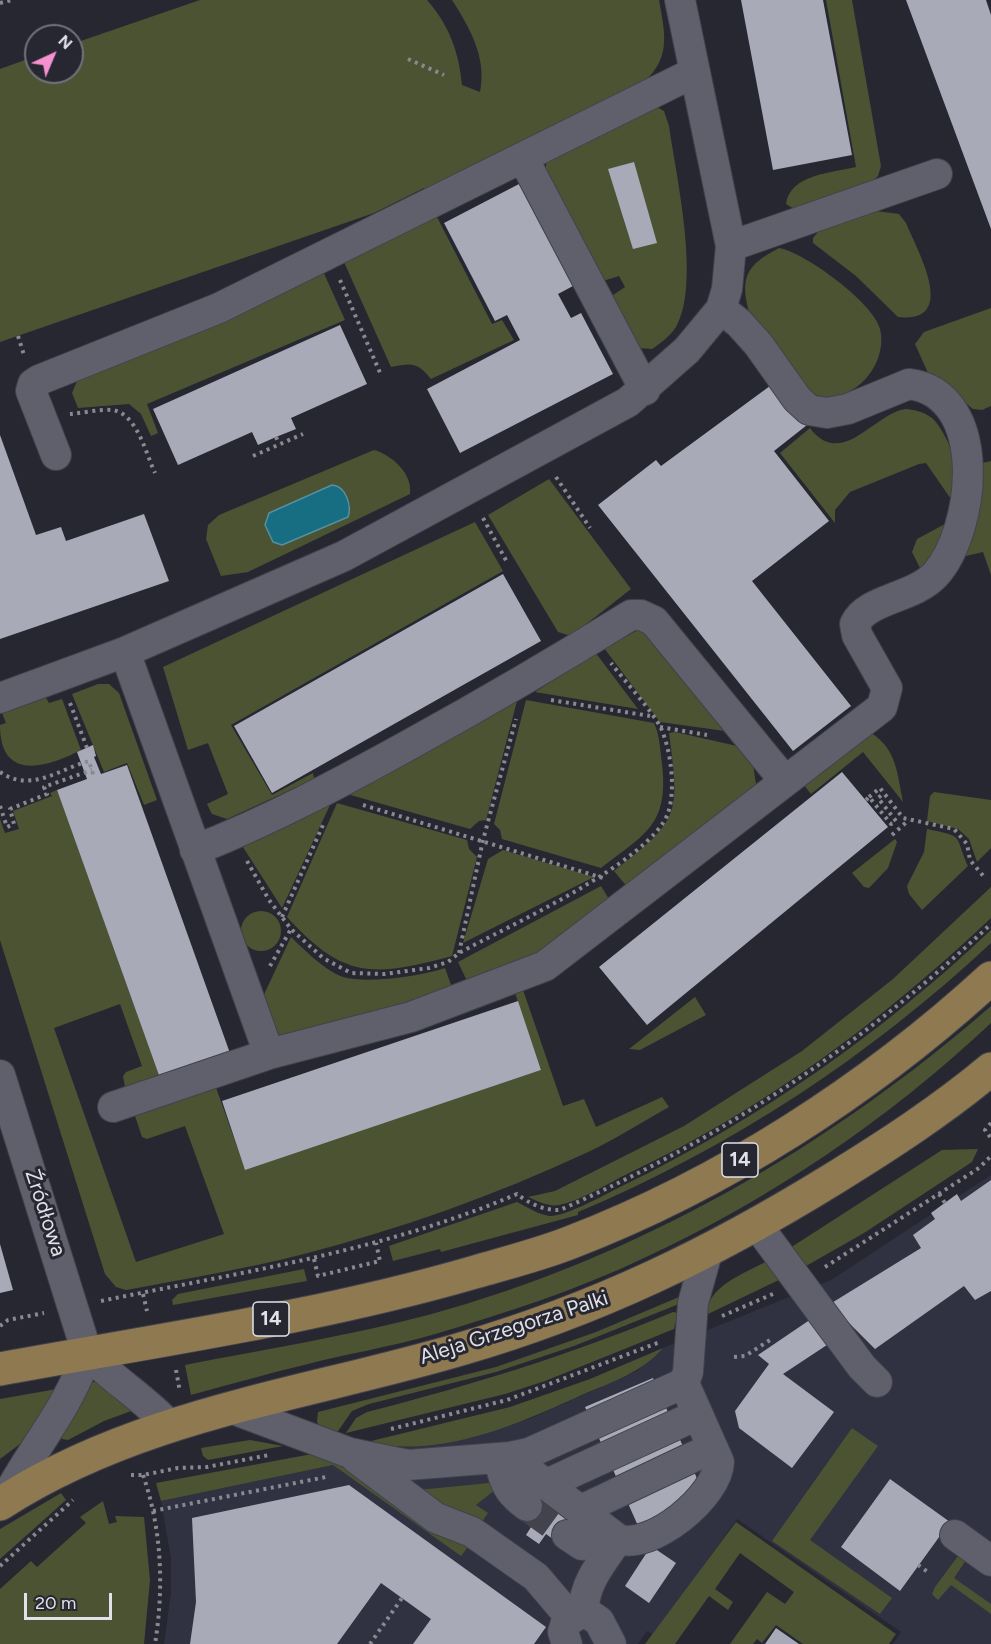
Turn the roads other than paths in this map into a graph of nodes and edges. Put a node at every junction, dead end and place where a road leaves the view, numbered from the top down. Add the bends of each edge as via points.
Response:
1 (680, 0) edge
2 (695, 72) junction
3 (523, 158) junction
4 (937, 174) dead end
5 (731, 246) junction
6 (721, 309) junction
7 (645, 390) junction
8 (56, 454) dead end
9 (125, 652) junction
10 (0, 698) edge
11 (784, 780) junction
12 (195, 849) junction
13 (991, 978) edge
14 (269, 1054) junction
15 (991, 1069) edge
16 (0, 1075) edge
17 (113, 1107) dead end
18 (757, 1225) junction
19 (707, 1253) junction
20 (87, 1353) junction
21 (0, 1369) edge
22 (877, 1382) dead end
23 (684, 1383) junction
24 (230, 1408) junction
25 (698, 1415) junction
26 (170, 1426) junction
27 (712, 1448) junction
28 (510, 1457) junction
29 (342, 1464) junction
30 (547, 1484) junction
31 (3, 1502) edge
32 (527, 1506) tunnel mouth
33 (580, 1521) junction
34 (955, 1535) dead end
35 (618, 1539) junction
36 (991, 1561) edge
37 (574, 1624) edge
38 (611, 1644) edge

1 - 2 street
2 - 3 street
2 - 5 street
3 - 7 street
3 - 8 street via 219,308 39,380 31,391
4 - 5 street
5 - 6 street
6 - 7 street via 700,336
6 - 11 street via 758,344 808,410 827,413 848,409 900,385 919,385 951,409 964,439 967,499 950,551 936,574 916,591 864,611 855,624 857,635 887,688 882,707
7 - 9 street via 344,556
9 - 10 street
9 - 12 street
11 - 12 street via 654,621 631,615 520,690 333,793
11 - 14 street via 545,966 411,1017
12 - 14 street
13 - 20 main road, 14 via 881,1069 769,1143 648,1208 568,1243 365,1301
14 - 17 street
15 - 18 main road, Aleja Grzegorza Palki via 888,1144
16 - 20 street, Źródłowa
18 - 19 main road, Aleja Grzegorza Palki
18 - 22 street
19 - 23 street via 694,1298
19 - 24 main road, Aleja Grzegorza Palki via 540,1324 461,1349
20 - 21 main road, 14
20 - 26 street via 103,1370 149,1403
20 - 31 street via 77,1384 63,1409
23 - 25 street
23 - 28 street via 530,1453
24 - 26 main road, Aleja Grzegorza Palki
24 - 29 street
25 - 27 street
25 - 30 street
26 - 31 main road, Aleja Grzegorza Palki via 89,1455
27 - 33 street
27 - 35 street via 719,1462 718,1472 692,1509 650,1535
28 - 29 street via 408,1465
28 - 30 street
28 - 32 street via 501,1466 503,1477 512,1495
29 - 37 street via 436,1518 472,1532 536,1577
30 - 33 street
33 - 35 street
34 - 36 street
35 - 37 street via 588,1586
37 - 38 street via 599,1621

